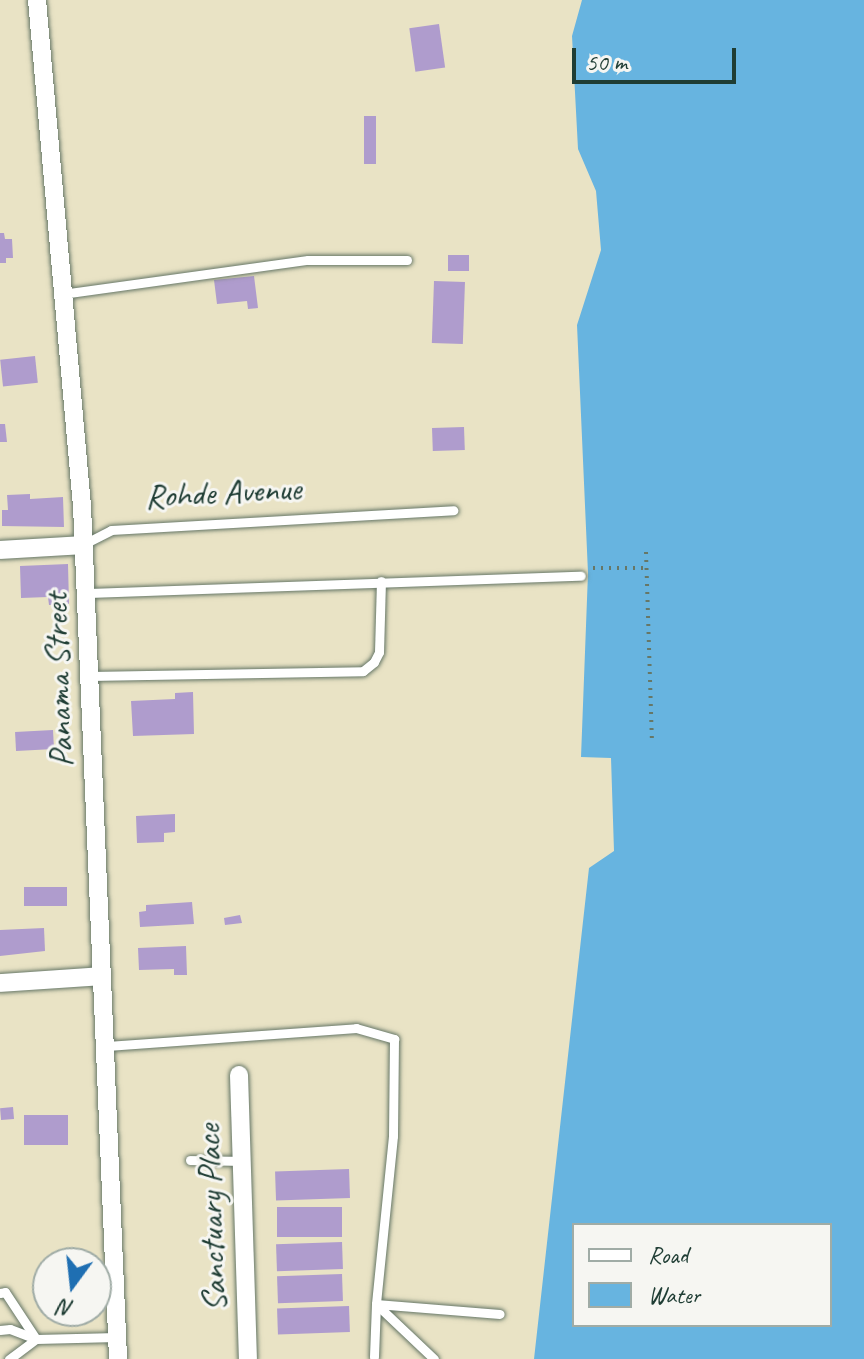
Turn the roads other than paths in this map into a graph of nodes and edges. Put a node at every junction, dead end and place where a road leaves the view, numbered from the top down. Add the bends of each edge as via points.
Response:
1 (37, 0) edge
2 (407, 260) dead end
3 (62, 294) junction
4 (453, 510) dead end
5 (84, 545) junction
6 (0, 550) edge
7 (581, 576) dead end
8 (381, 581) junction
9 (86, 593) junction
10 (90, 676) junction
11 (102, 976) junction
12 (0, 983) edge
13 (107, 1046) junction
14 (239, 1075) dead end
15 (190, 1160) dead end
16 (242, 1161) junction
17 (0, 1293) edge
18 (376, 1304) junction
19 (500, 1314) dead end
20 (0, 1330) edge
21 (117, 1337) junction
22 (36, 1339) junction
23 (374, 1357) dead end
24 (9, 1359) edge
25 (118, 1359) edge
26 (248, 1359) edge
27 (434, 1359) edge

1 - 3 street, Panama Street
2 - 3 lane via 308,260
3 - 5 street, Panama Street
4 - 5 lane, Rohde Avenue via 111,530
5 - 6 street, Rohde Avenue
5 - 9 street, Panama Street
7 - 8 lane
8 - 9 lane
8 - 10 lane via 379,652 363,671
9 - 10 street, Panama Street
10 - 11 street, Panama Street
11 - 12 street
11 - 13 street, Panama Street
13 - 18 lane via 356,1028 394,1039 393,1136
13 - 21 street, Panama Street
14 - 16 street, Sanctuary Place
15 - 16 lane
16 - 26 street, Sanctuary Place
17 - 22 lane via 5,1292
18 - 19 lane
18 - 23 lane
18 - 27 lane
20 - 22 lane
21 - 22 lane
21 - 25 street, Panama Street
22 - 24 lane

